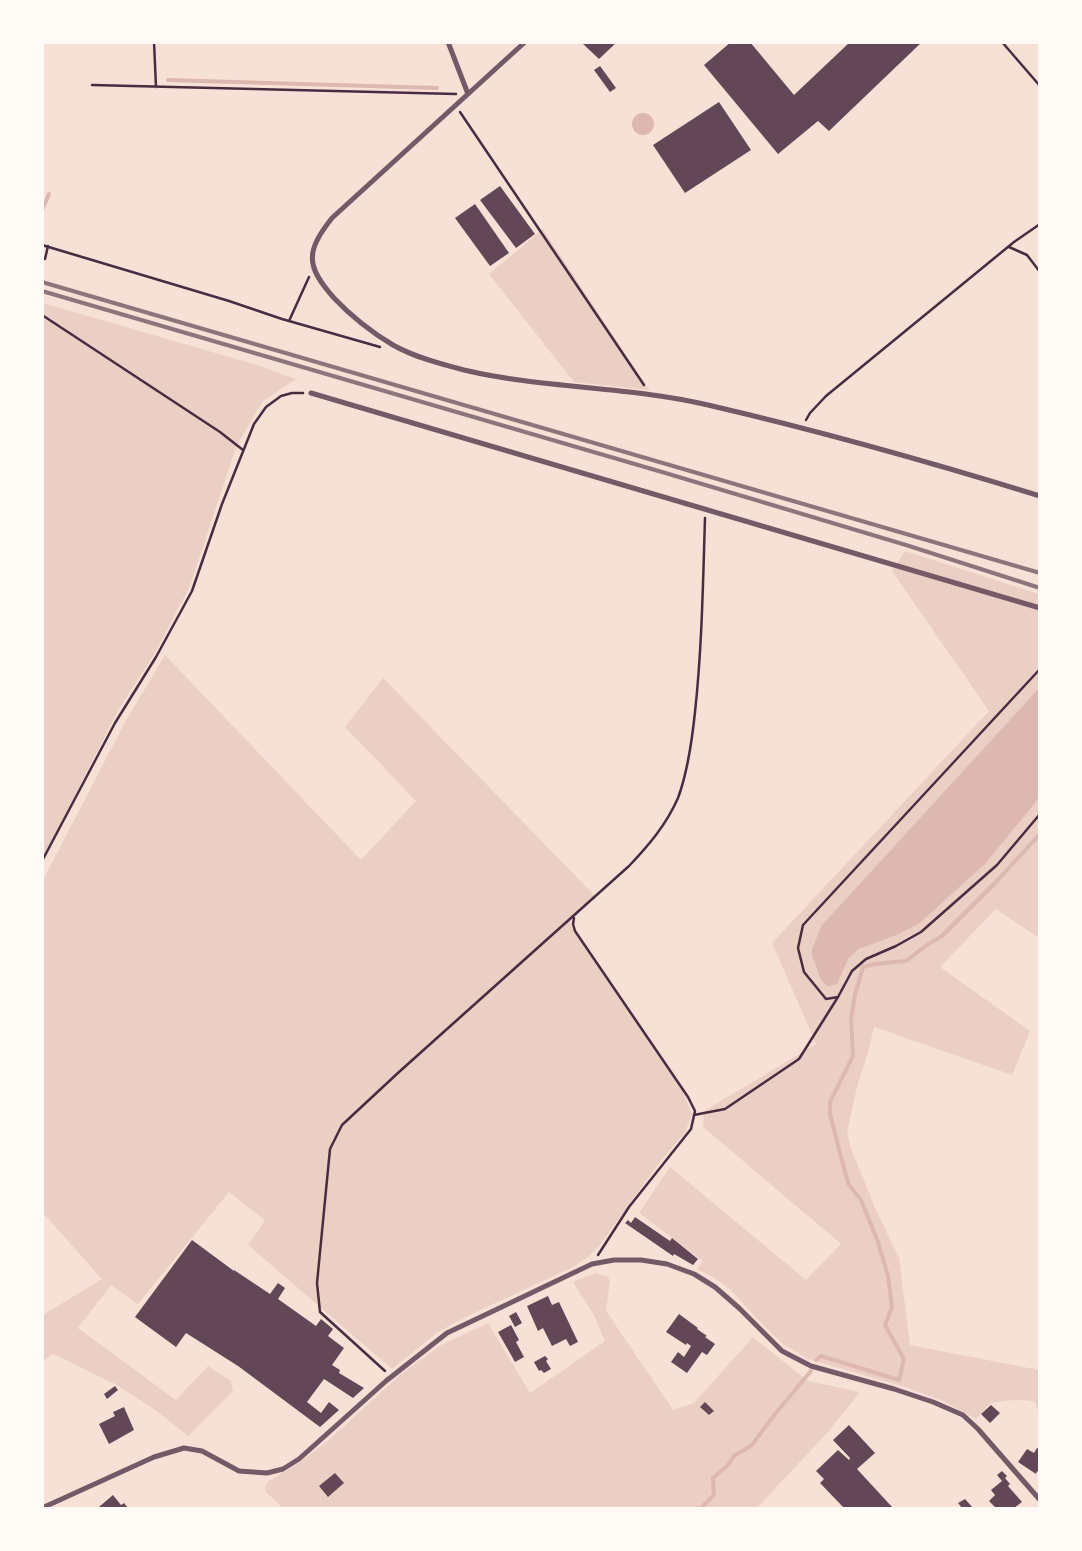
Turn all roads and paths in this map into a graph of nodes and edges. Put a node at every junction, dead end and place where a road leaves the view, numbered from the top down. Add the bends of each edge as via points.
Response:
1 (154, 42) edge
2 (448, 42) edge
3 (525, 42) edge
4 (1002, 42) edge
5 (92, 86) dead end
6 (1040, 86) edge
7 (156, 87) junction
8 (468, 94) junction
9 (456, 105) junction
10 (1040, 224) edge
11 (42, 244) edge
12 (48, 246) junction
13 (1009, 246) junction
14 (45, 259) dead end
15 (313, 268) junction
16 (1040, 272) edge
17 (42, 315) edge
18 (289, 321) junction
19 (392, 345) junction
20 (311, 393) joint
21 (650, 395) junction
22 (803, 428) junction
23 (243, 450) junction
24 (1040, 496) edge
25 (705, 510) junction
26 (1040, 608) edge
27 (1040, 669) edge
28 (1040, 814) edge
29 (42, 861) edge
30 (574, 917) junction
31 (838, 997) junction
32 (694, 1115) junction
33 (592, 1264) junction
34 (392, 1377) junction
35 (1040, 1500) edge
36 (42, 1508) edge

1 - 7 path
2 - 8 street
3 - 8 street
4 - 6 path
5 - 7 path
7 - 8 path
8 - 9 street
9 - 15 street via 332,218 315,242 311,260
9 - 21 path
10 - 13 path
11 - 12 path
12 - 14 path
12 - 18 path
13 - 16 path via 1027,255
13 - 22 path via 826,396 810,413
15 - 18 path
15 - 19 street via 342,306
17 - 23 path
18 - 19 path via 376,346 388,348
19 - 21 street via 426,359 474,372 528,382
20 - 23 path via 281,396 266,407 254,424
20 - 25 street
21 - 22 street via 704,404
22 - 24 street
23 - 29 path via 192,591 115,723
25 - 26 street
25 - 30 path via 698,686 691,742 678,797 656,837
27 - 31 path via 803,925 798,948 804,972 826,999
28 - 31 path via 997,865 921,932 866,959 852,971
30 - 32 path via 576,931 688,1097
30 - 34 path via 342,1125 330,1149 317,1283 320,1312
31 - 32 path via 799,1059 725,1109
32 - 33 path via 691,1129 629,1207
33 - 34 street via 447,1333
33 - 35 street via 641,1260 667,1264 694,1274 715,1287 782,1351 812,1366 894,1389 963,1415
34 - 36 street via 283,1470 267,1473 239,1471 202,1451 184,1448 154,1457

